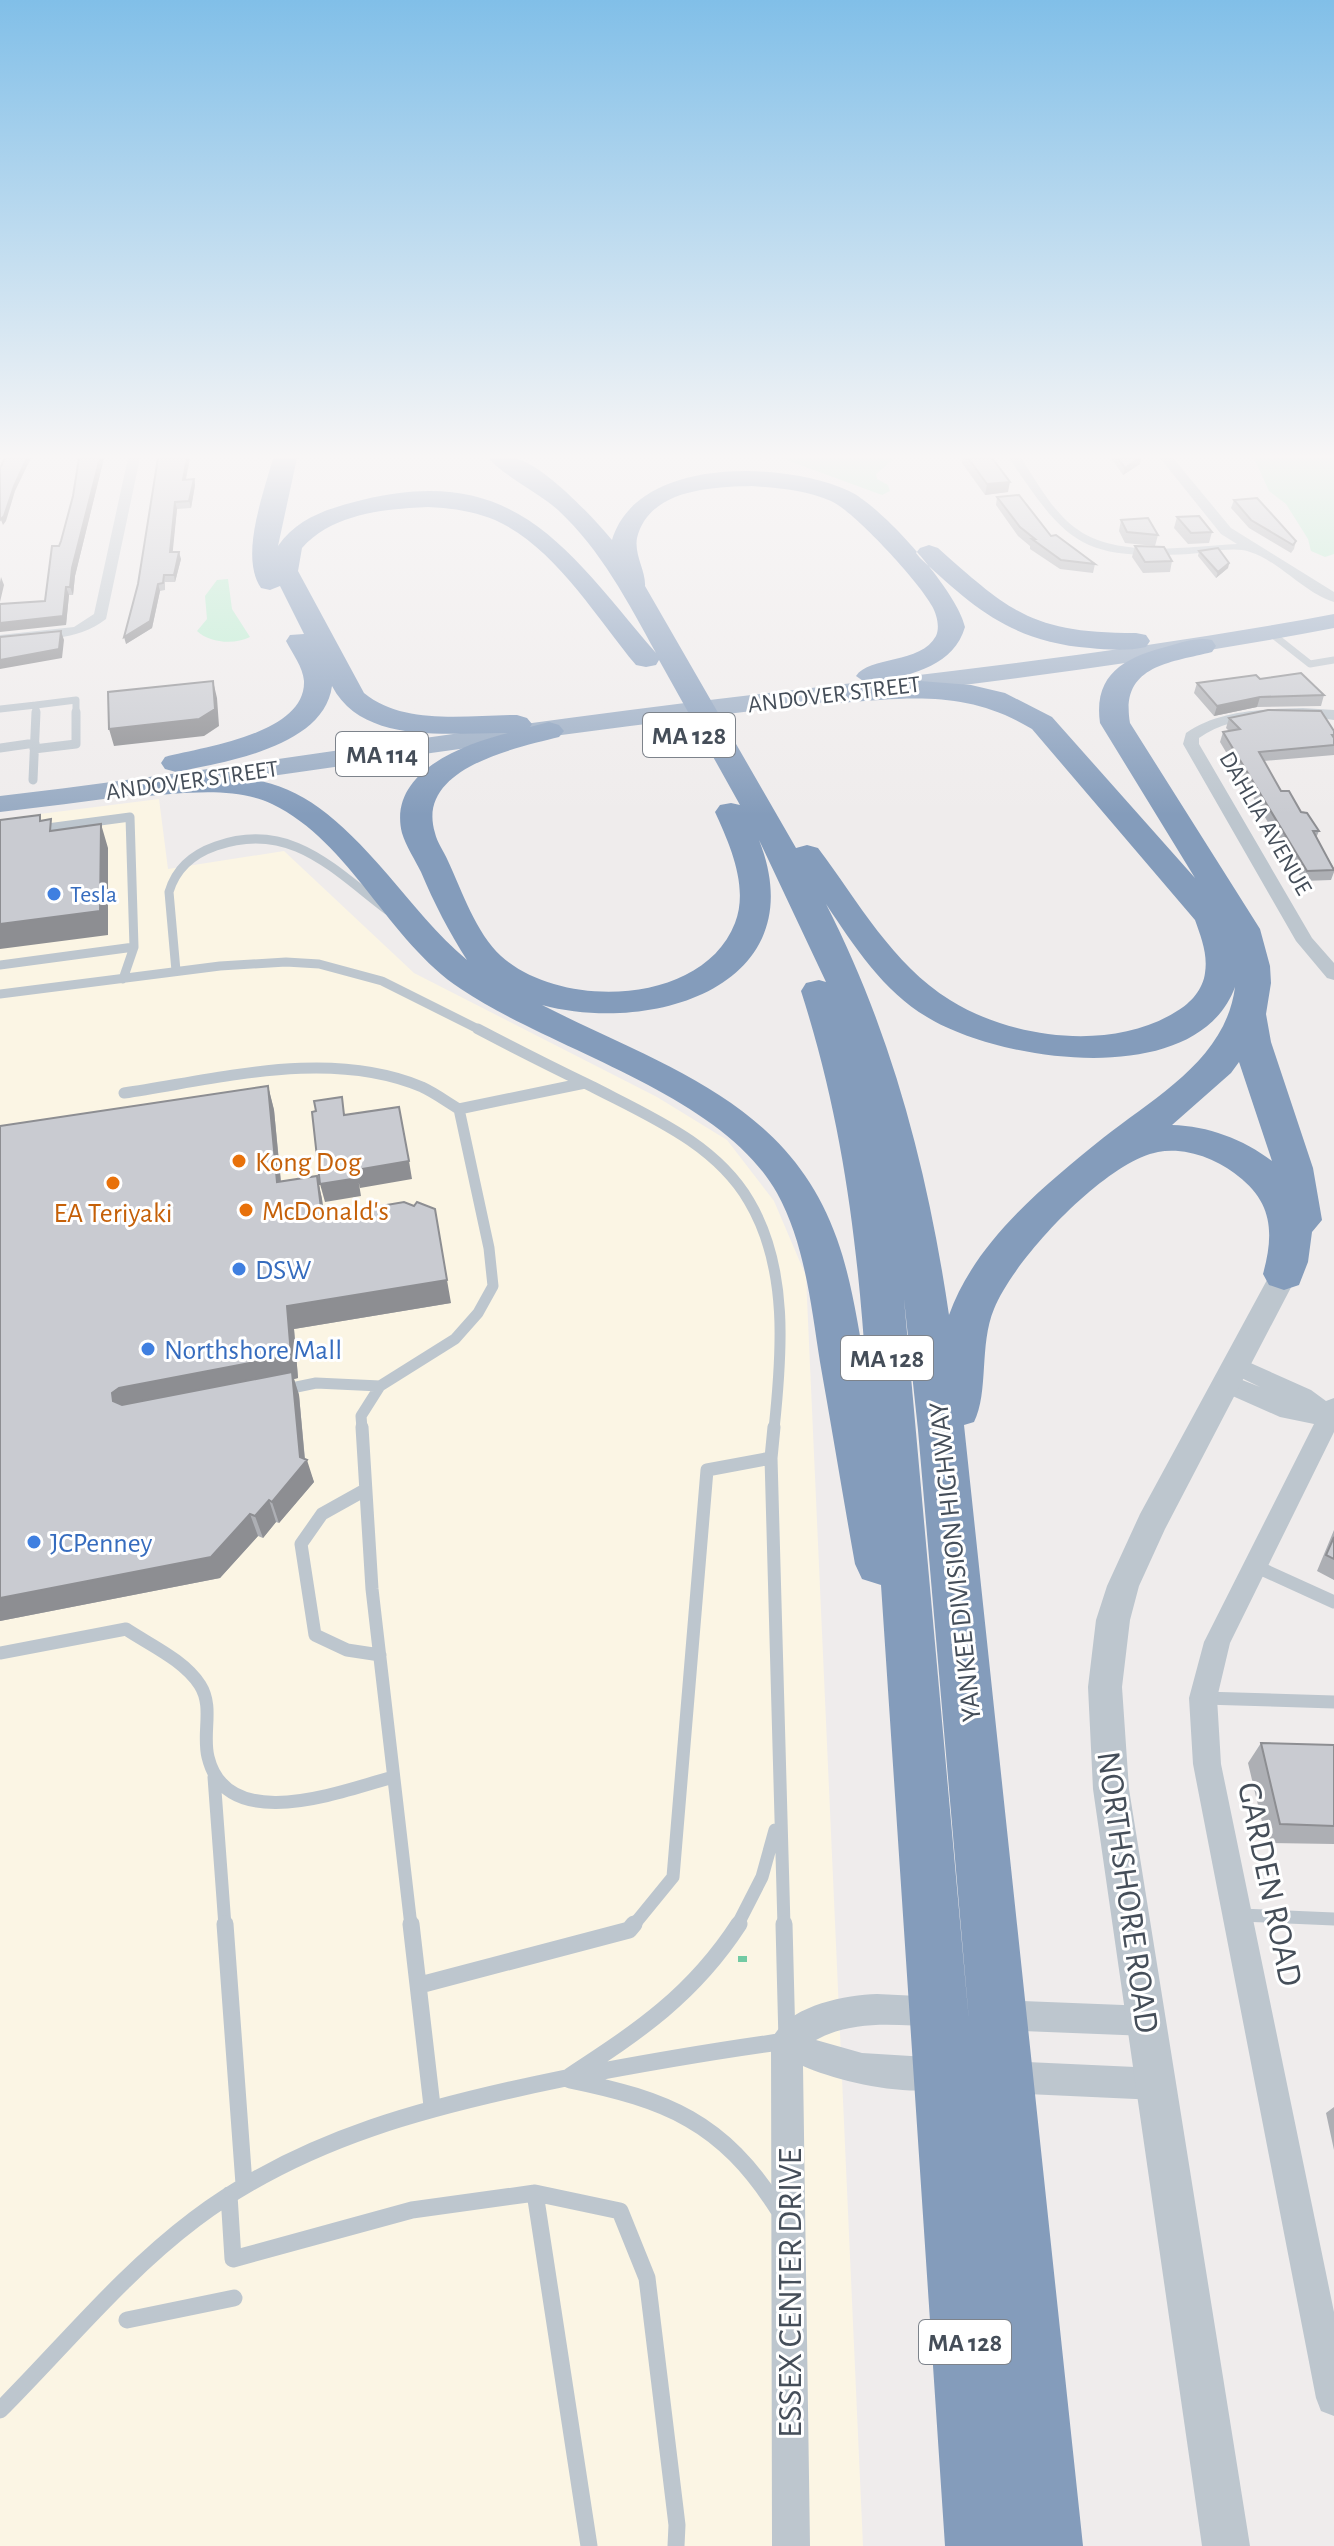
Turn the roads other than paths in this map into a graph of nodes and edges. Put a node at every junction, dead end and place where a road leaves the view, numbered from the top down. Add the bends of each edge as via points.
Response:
1 (109, 577) edge
2 (267, 577) edge
3 (288, 577) edge
4 (574, 577) edge
5 (601, 577) edge
6 (625, 577) edge
7 (632, 577) edge
8 (922, 577) edge
9 (956, 577) edge
10 (1300, 577) edge
11 (1334, 598) edge
12 (639, 600) junction
13 (1334, 614) edge
14 (1334, 621) edge
15 (0, 639) edge
16 (1279, 639) junction
17 (1136, 641) junction
18 (1202, 646) junction
19 (646, 659) junction
20 (1334, 660) edge
21 (837, 689) junction
22 (36, 705) junction
23 (0, 709) edge
24 (1334, 715) edge
25 (533, 728) junction
26 (35, 746) junction
27 (0, 748) edge
28 (727, 756) junction
29 (176, 763) junction
30 (33, 780) junction
31 (0, 783) edge
32 (135, 788) junction
33 (0, 804) edge
34 (731, 812) junction
35 (29, 830) edge
36 (417, 931) junction
37 (134, 947) junction
38 (0, 965) edge
39 (176, 971) junction
40 (1334, 974) edge
41 (123, 979) junction
42 (0, 994) edge
43 (1248, 1015) junction
44 (585, 1083) junction
45 (124, 1093) dead end
46 (459, 1109) junction
47 (1107, 1158) junction
48 (1284, 1274) junction
49 (1232, 1374) junction
50 (380, 1386) junction
51 (270, 1392) edge
52 (1332, 1415) edge
53 (771, 1458) junction
54 (365, 1490) junction
55 (1254, 1566) junction
56 (1334, 1602) edge
57 (0, 1653) edge
58 (962, 1654) junction
59 (380, 1655) junction
60 (1203, 1698) junction
61 (1334, 1702) edge
62 (214, 1777) junction
63 (393, 1777) junction
64 (922, 1806) junction
65 (778, 1810) junction
66 (1240, 1915) junction
67 (1334, 1919) edge
68 (420, 1985) junction
69 (1148, 2021) junction
70 (787, 2041) junction
71 (565, 2079) junction
72 (1157, 2084) junction
73 (432, 2106) junction
74 (244, 2184) junction
75 (535, 2193) junction
76 (229, 2195) junction
77 (788, 2226) junction
78 (234, 2298) dead end
79 (127, 2320) dead end
80 (1334, 2398) edge
81 (0, 2410) edge
82 (589, 2546) edge
83 (676, 2546) edge
84 (791, 2546) edge
85 (981, 2546) edge
86 (1047, 2546) edge
87 (1226, 2546) edge

1 - 15 street via 101,616 86,628
2 - 29 highway via 313,668 318,693 303,716 271,737
3 - 25 highway via 352,698 378,715 395,721
4 - 19 highway
5 - 19 highway, YANKEE DIVISION HIGHWAY / MA 128
6 - 12 highway, YANKEE DIVISION HIGHWAY / MA 128
7 - 12 highway
8 - 21 highway via 942,600 952,623 944,644 922,660
9 - 17 highway via 1008,621 1064,639
10 - 11 street
12 - 28 highway, YANKEE DIVISION HIGHWAY / MA 128
13 - 17 highway, ANDOVER STREET / MA 114
14 - 16 highway, ANDOVER STREET / MA 114
16 - 18 highway, ANDOVER STREET / MA 114
16 - 20 lane via 1310,664
17 - 21 highway, ANDOVER STREET / MA 114
18 - 21 highway, ANDOVER STREET / MA 114
18 - 43 highway via 1153,660 1123,677 1111,696 1111,708 1115,723 1243,929 1254,965
19 - 34 highway, YANKEE DIVISION HIGHWAY / MA 128
21 - 25 highway, ANDOVER STREET / MA 114
21 - 28 highway via 953,690 1010,704 1042,723 1211,917 1226,951 1226,970 1213,1000 1161,1035 1096,1047 1021,1040 936,1008 877,953 810,858
22 - 23 lane
22 - 26 lane
22 - 26 lane via 76,700 76,744
24 - 40 street, DAHLIA AVENUE via 1301,710 1213,724 1191,736 1191,744 1305,941
25 - 29 highway, ANDOVER STREET / MA 114
25 - 32 highway, ANDOVER STREET / MA 114
25 - 34 highway via 454,763 425,787 415,816 477,950 520,986 561,999 633,1002 682,990 723,967 746,937 757,892 749,853
26 - 27 lane
26 - 30 lane
28 - 58 highway, YANKEE DIVISION HIGHWAY / MA 128 via 833,954 870,1050 901,1159 924,1284
29 - 30 highway, ANDOVER STREET / MA 114
30 - 31 highway, ANDOVER STREET / MA 114
32 - 33 highway, ANDOVER STREET / MA 114
32 - 36 highway via 217,784 288,798 324,825
34 - 64 highway, YANKEE DIVISION HIGHWAY / MA 128 via 778,896 815,979 859,1130 879,1253
35 - 37 lane via 130,817
36 - 39 lane via 305,847 277,838 246,838 200,853 171,881
36 - 64 highway via 454,968 493,994 731,1120 768,1153 798,1195 826,1270
37 - 38 lane
37 - 41 lane
39 - 41 lane
39 - 44 lane via 287,963 349,969
41 - 42 lane
43 - 47 highway via 1241,1035 1218,1064
43 - 48 highway via 1255,1057 1301,1197 1297,1245
44 - 46 lane
44 - 53 lane via 663,1123 704,1152 727,1172 757,1215 778,1288 778,1395
45 - 46 lane via 290,1071 364,1069 438,1092
46 - 50 lane via 493,1286 455,1339
47 - 48 highway via 1160,1138 1184,1138 1208,1143 1247,1163 1279,1192 1289,1217 1292,1238
47 - 58 highway via 1009,1248 983,1288 966,1330 958,1416
48 - 49 street, NORTHSHORE ROAD
49 - 52 street via 1288,1410
49 - 69 street, NORTHSHORE ROAD via 1135,1557 1113,1620 1108,1653 1111,1789
50 - 51 lane via 316,1383
50 - 54 lane via 361,1416
52 - 55 street, GARDEN ROAD
53 - 65 lane
53 - 68 lane via 707,1470 673,1877 629,1930
54 - 59 lane
54 - 59 lane via 322,1514 301,1544 315,1635 347,1650
55 - 56 lane
55 - 60 street, GARDEN ROAD via 1217,1642
57 - 62 lane via 126,1629 199,1683
58 - 86 highway, YANKEE DIVISION HIGHWAY / MA 128
59 - 63 lane
60 - 61 lane
60 - 66 street, GARDEN ROAD via 1207,1764
62 - 63 lane via 255,1804 297,1803
62 - 74 lane
63 - 68 lane
64 - 85 highway, YANKEE DIVISION HIGHWAY / MA 128
65 - 70 lane
65 - 71 lane via 769,1862 748,1910 718,1952 679,1998
66 - 67 lane
66 - 80 street, GARDEN ROAD
68 - 73 lane
69 - 70 street via 855,2009 809,2024
69 - 72 street, NORTHSHORE ROAD
70 - 71 lane
70 - 72 street via 827,2063 854,2070
70 - 77 street, ESSEX CENTER DRIVE
71 - 73 lane
71 - 77 lane via 642,2095 684,2115 738,2157 765,2186
72 - 87 street, NORTHSHORE ROAD
73 - 74 lane via 347,2133
74 - 76 lane
75 - 76 lane via 412,2210 233,2259
75 - 82 lane
75 - 83 lane via 620,2211 647,2278
76 - 81 lane via 148,2260
77 - 84 street, ESSEX CENTER DRIVE
78 - 79 lane

